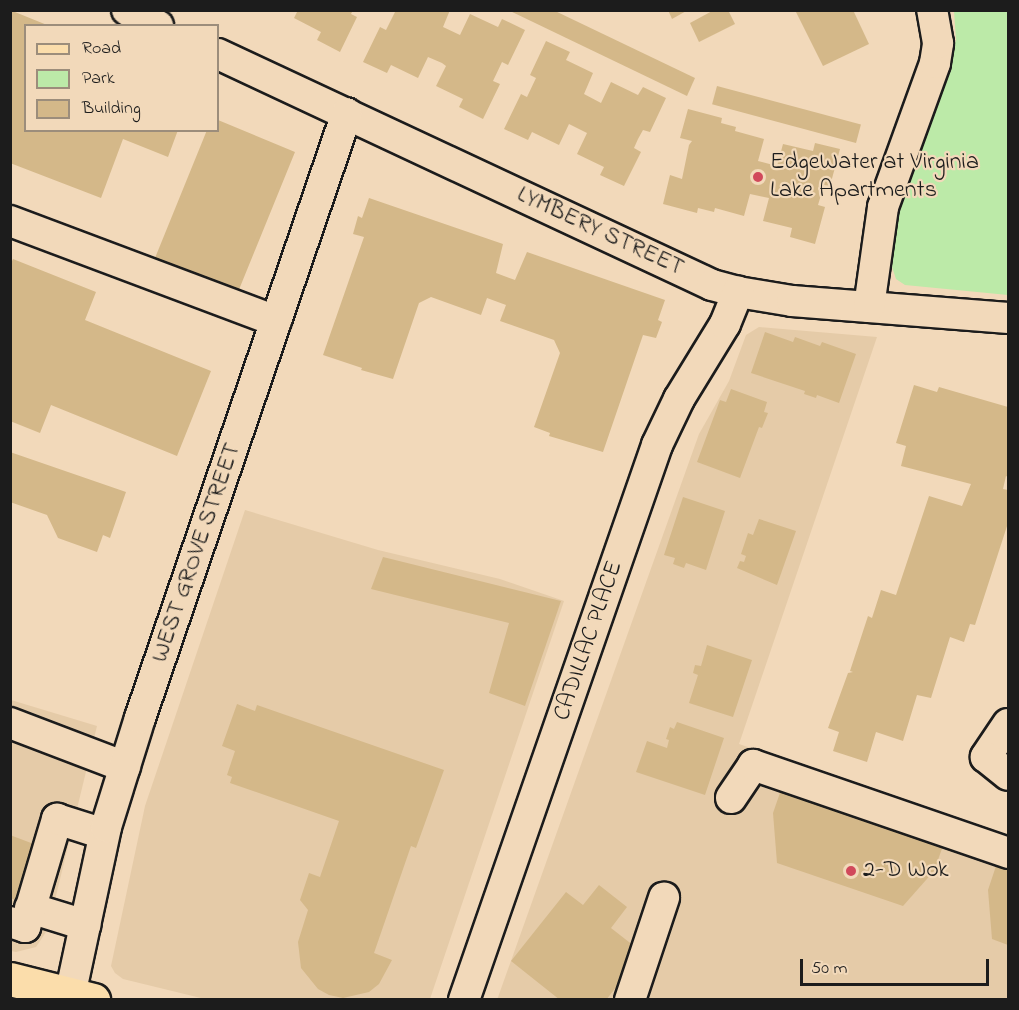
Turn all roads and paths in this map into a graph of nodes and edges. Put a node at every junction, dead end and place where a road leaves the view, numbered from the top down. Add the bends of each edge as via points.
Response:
1 (932, 10) edge
2 (219, 54) edge
3 (347, 113) junction
4 (10, 221) edge
5 (738, 292) junction
6 (869, 307) junction
7 (1008, 318) edge
8 (276, 321) junction
9 (10, 723) edge
10 (1008, 724) edge
11 (124, 767) junction
12 (1008, 775) edge
13 (731, 798) dead end
14 (104, 834) junction
15 (1008, 853) edge
16 (664, 898) dead end
17 (20, 915) edge
18 (85, 925) junction
19 (10, 979) edge
20 (78, 997) edge
21 (464, 999) edge
22 (630, 999) edge

1 - 6 street via 938,43 935,63 884,207
2 - 3 street, LYMBERY STREET
3 - 5 street, LYMBERY STREET via 712,285
3 - 8 street, WEST GROVE STREET
4 - 8 street
5 - 6 street, LYMBERY STREET
5 - 21 street, CADILLAC PLACE via 657,445
6 - 7 street, LYMBERY STREET
8 - 11 street, WEST GROVE STREET
9 - 11 street
10 - 12 street via 986,757
11 - 14 street, WEST GROVE STREET
13 - 15 street via 753,765
14 - 17 street via 57,819
14 - 18 street, WEST GROVE STREET
16 - 22 street
17 - 18 street
18 - 20 street, WEST GROVE STREET
19 - 20 main road

